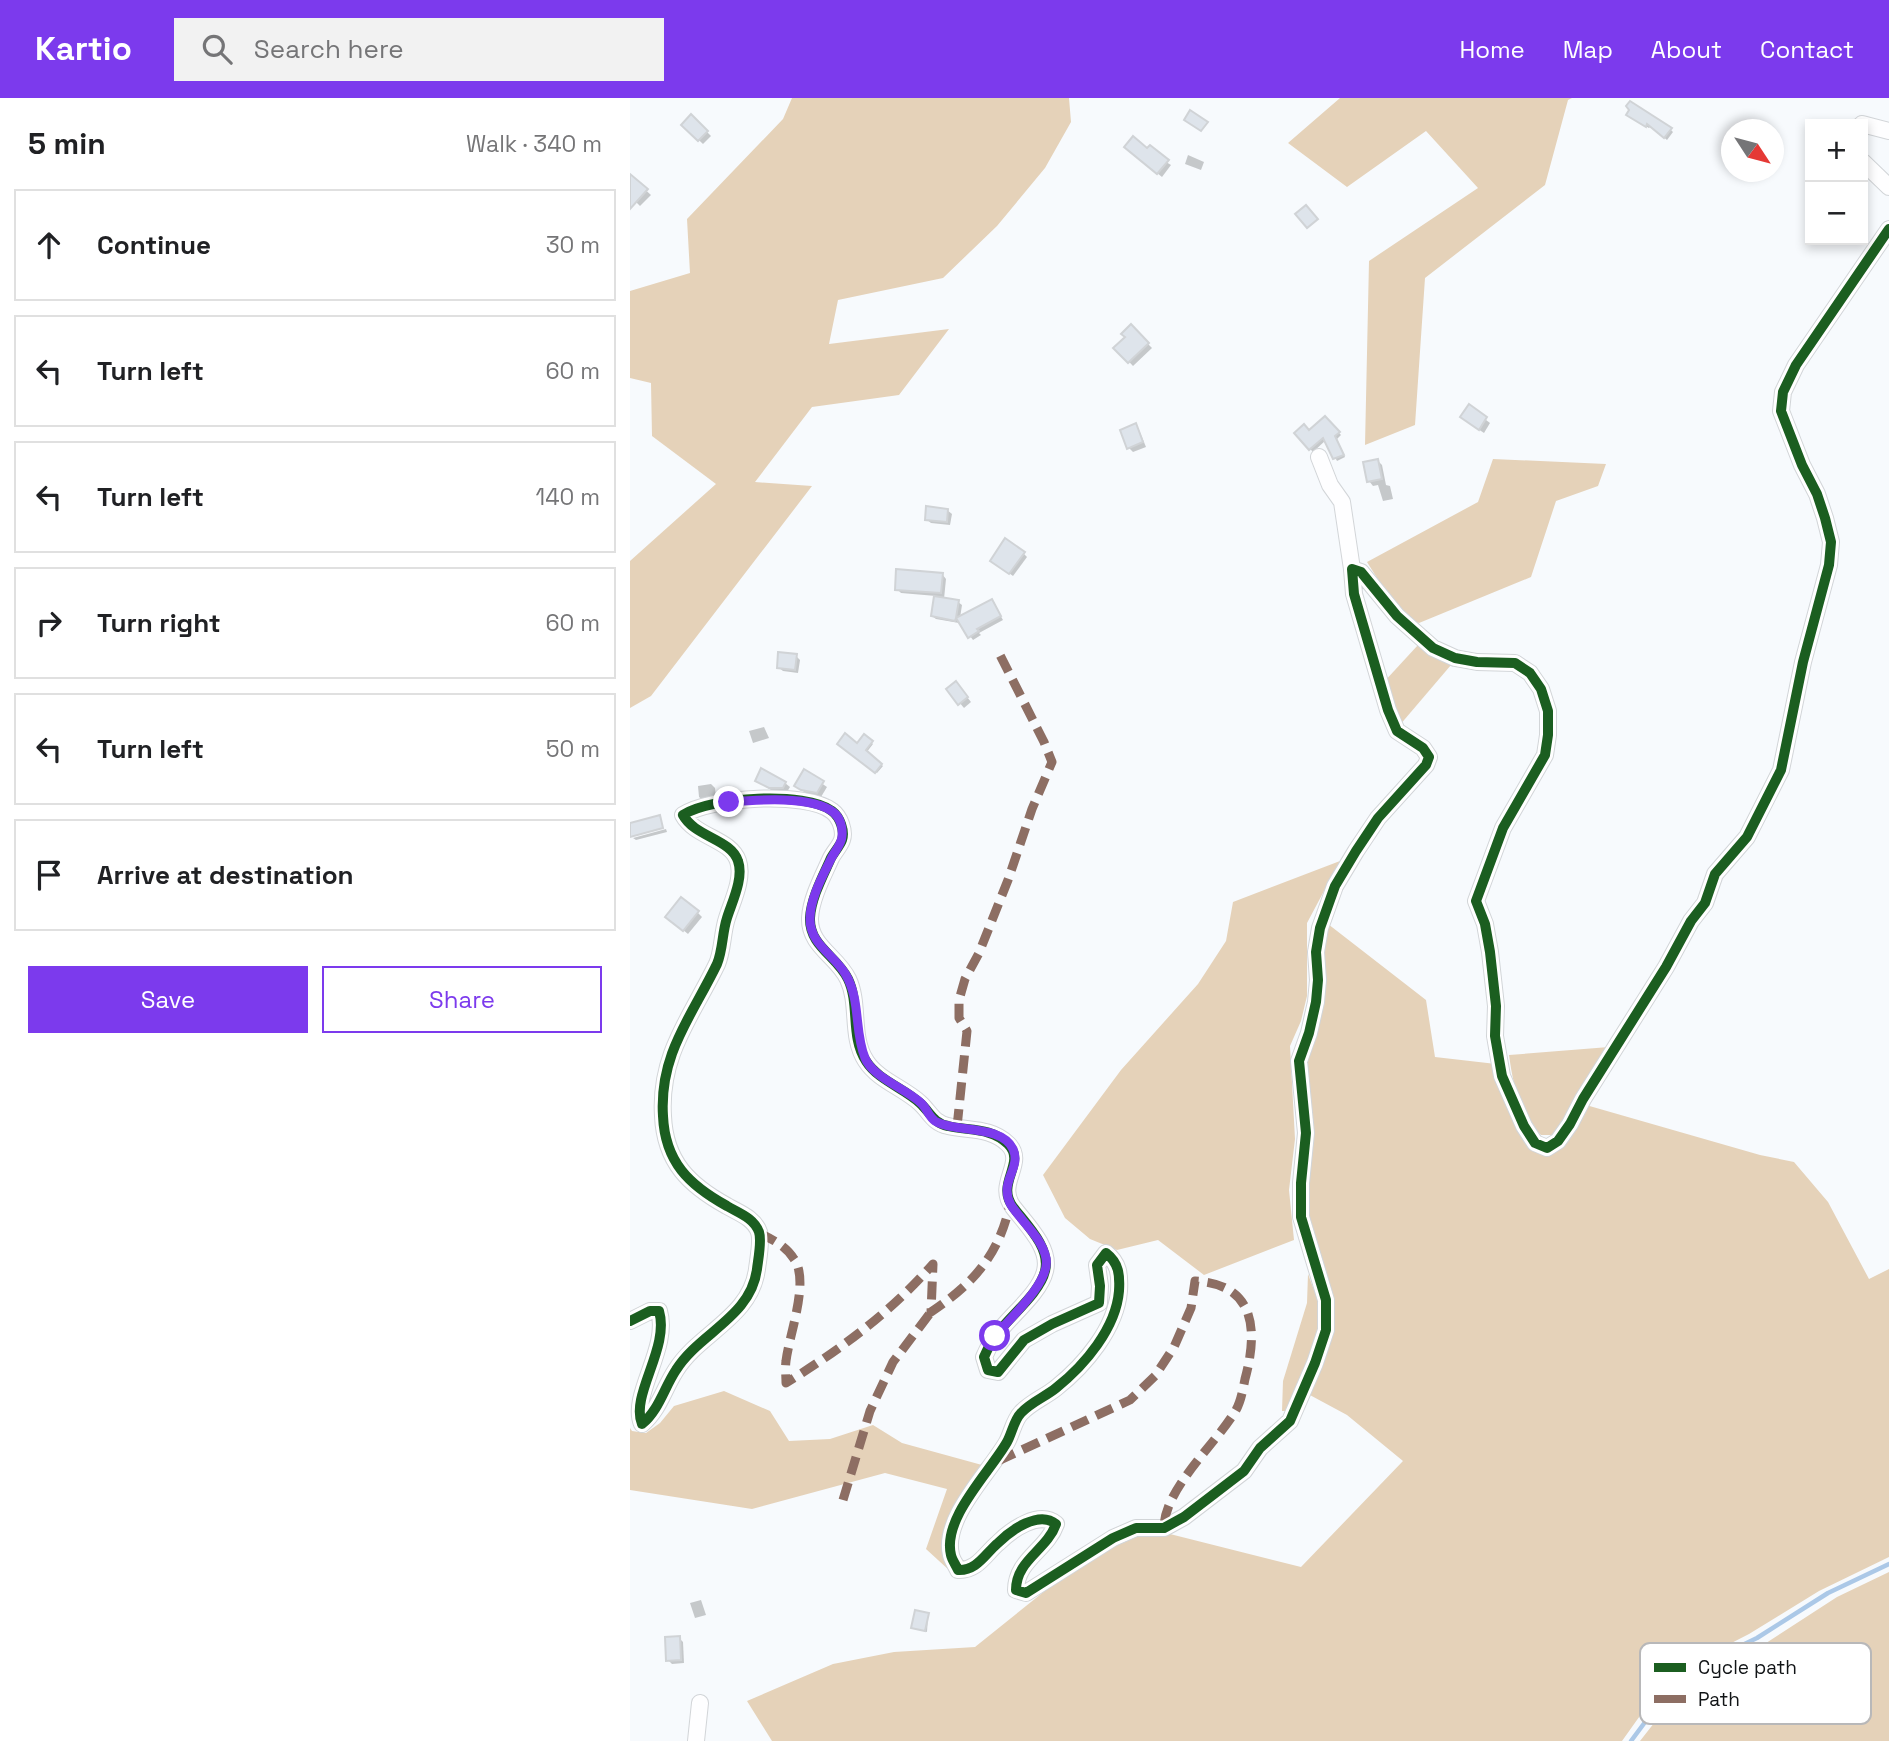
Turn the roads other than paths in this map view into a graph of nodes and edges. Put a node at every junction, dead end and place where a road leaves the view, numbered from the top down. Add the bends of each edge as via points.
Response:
1 (1868, 126) edge
2 (1889, 131) edge
3 (1868, 167) edge
4 (1889, 187) edge
5 (1889, 229) edge
6 (1319, 457) dead end
7 (1352, 569) junction
8 (630, 1321) edge
9 (700, 1703) dead end
10 (696, 1741) edge

1 - 2 street
3 - 4 street
5 - 7 street via 1796,365 1783,392 1781,411 1817,494 1830,542 1829,565 1781,770 1747,837 1714,874 1705,903 1570,1124 1558,1142 1546,1149 1535,1143 1524,1126 1502,1076 1493,976 1485,924 1476,901 1503,828 1545,755 1548,711 1541,689 1530,673 1515,663 1455,658 1433,648 1397,616 1361,572
6 - 7 street via 1342,502
7 - 8 street via 1354,594 1392,720 1397,731 1429,757 1356,851 1335,886 1320,928 1316,1002 1299,1061 1306,1133 1301,1217 1326,1300 1325,1330 1290,1421 1260,1448 1244,1471 1184,1517 1164,1528 1136,1528 1113,1538 1026,1592 1016,1590 1016,1576 1052,1536 1056,1524 1050,1519 1034,1519 999,1542 982,1560 958,1570 950,1541 956,1522 1007,1442 1019,1414 1073,1374 1109,1327 1117,1309 1116,1261 1106,1253 1097,1265 1099,1303 1024,1340 998,1372 988,1370 984,1357 995,1336 1037,1287 1046,1258 1005,1189 1014,1162 1013,1149 991,1134 933,1120 921,1104 866,1061 848,978 812,933 814,900 842,838 841,823 833,812 820,806 782,798 712,803 683,814 688,824 730,849 738,860 739,874 717,963 673,1046 662,1115 666,1143 678,1169 717,1200 748,1217 759,1233 758,1265 756,1279 740,1308 676,1369 651,1417 642,1423 639,1403 663,1323 659,1311
9 - 10 street

